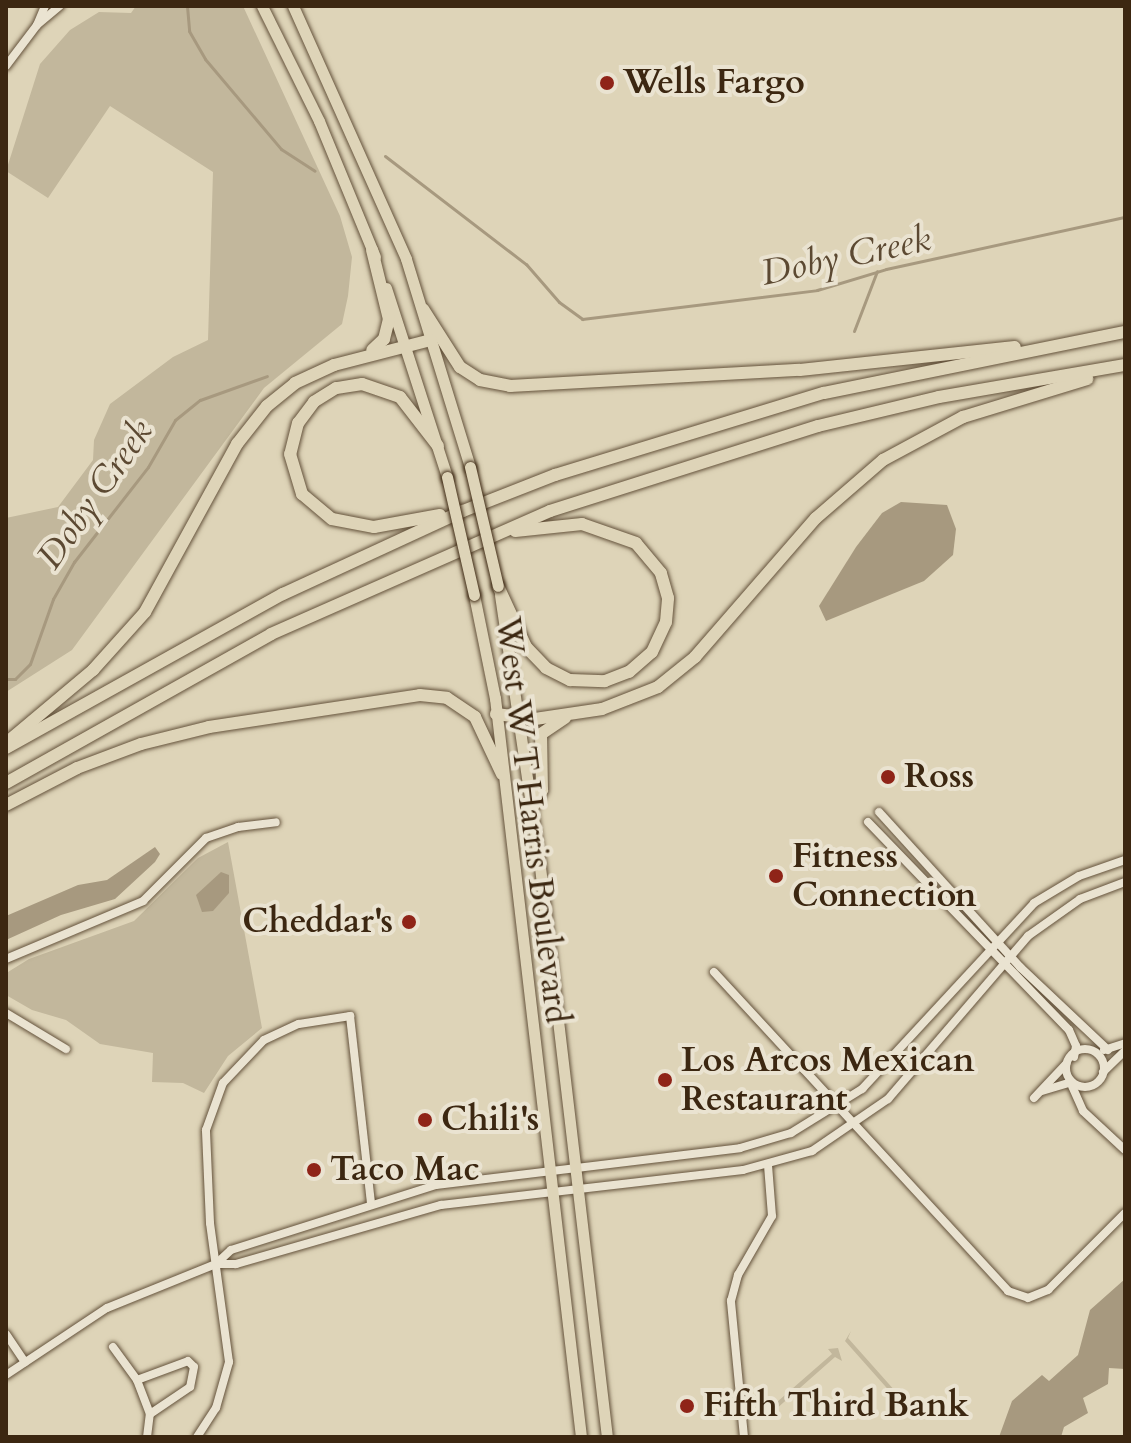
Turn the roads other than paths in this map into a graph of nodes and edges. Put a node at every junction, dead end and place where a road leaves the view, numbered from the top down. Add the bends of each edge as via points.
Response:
1 (45, 6) edge
2 (60, 6) edge
3 (262, 6) edge
4 (293, 6) edge
5 (37, 25) junction
6 (6, 66) edge
7 (372, 250) junction
8 (423, 309) junction
9 (1125, 332) edge
10 (431, 340) junction
11 (1078, 341) junction
12 (406, 344) junction
13 (369, 353) junction
14 (1125, 367) edge
15 (438, 446) junction
16 (463, 511) junction
17 (496, 534) junction
18 (498, 586) junction
19 (579, 713) junction
20 (496, 714) junction
21 (520, 718) junction
22 (6, 745) edge
23 (502, 774) junction
24 (6, 783) edge
25 (6, 805) edge
26 (531, 810) junction
27 (879, 812) dead end
28 (276, 822) dead end
29 (868, 822) dead end
30 (1125, 860) edge
31 (1125, 882) edge
32 (997, 939) junction
33 (987, 949) junction
34 (1010, 956) junction
35 (6, 959) edge
36 (1002, 965) junction
37 (714, 972) dead end
38 (6, 1013) edge
39 (1125, 1043) edge
40 (66, 1049) dead end
41 (1095, 1049) junction
42 (1108, 1050) junction
43 (1125, 1051) edge
44 (1071, 1060) junction
45 (1103, 1072) junction
46 (1070, 1084) junction
47 (1090, 1084) junction
48 (1041, 1091) junction
49 (1034, 1098) dead end
50 (842, 1107) junction
51 (1092, 1118) junction
52 (857, 1124) junction
53 (1125, 1150) edge
54 (575, 1165) junction
55 (768, 1165) junction
56 (547, 1168) junction
57 (578, 1187) junction
58 (550, 1191) junction
59 (371, 1204) junction
60 (1125, 1213) edge
61 (216, 1264) junction
62 (6, 1334) edge
63 (113, 1347) dead end
64 (25, 1362) junction
65 (6, 1375) edge
66 (137, 1380) junction
67 (150, 1414) junction
68 (147, 1437) edge
69 (197, 1437) edge
70 (581, 1437) edge
71 (607, 1437) edge
72 (744, 1437) edge

1 - 5 street
2 - 5 street
3 - 7 main road, West W T Harris Boulevard via 319,121
4 - 8 main road, West W T Harris Boulevard via 362,151
5 - 6 street
7 - 12 main road, West W T Harris Boulevard
7 - 13 highway via 389,319 384,339
8 - 10 main road, West W T Harris Boulevard
8 - 11 highway via 460,367 480,380 510,386 800,370
9 - 11 highway
10 - 12 highway
10 - 18 main road, West W T Harris Boulevard, bridge via 470,467
11 - 16 highway via 766,408 621,452
12 - 13 highway
12 - 15 main road, West W T Harris Boulevard
13 - 22 highway via 313,373 267,406 237,444 145,612 93,670
14 - 17 highway via 939,397 818,426 599,493
14 - 19 highway via 995,406 902,448 816,518 676,673 622,703
15 - 16 highway via 400,397 376,386 350,385 324,395 304,413 291,443 291,467 310,503 346,523 385,526
15 - 20 main road, West W T Harris Boulevard, bridge
16 - 22 highway via 236,618
17 - 18 highway via 582,524 625,537 655,562 666,586 668,610 662,633 645,660 617,678 582,682 558,675 535,659
17 - 24 highway via 271,634
18 - 21 main road, West W T Harris Boulevard
19 - 21 highway
19 - 26 highway via 553,722 541,734 542,790
20 - 21 highway
20 - 23 main road, West W T Harris Boulevard
21 - 26 main road, West W T Harris Boulevard
23 - 25 highway via 475,717 447,698 420,695 223,725 141,744 77,768
23 - 56 main road, West W T Harris Boulevard
26 - 54 main road, West W T Harris Boulevard
27 - 32 street
28 - 35 street via 206,838 143,901
29 - 33 street
30 - 32 street via 1048,893
31 - 34 street via 1062,909
32 - 33 street
32 - 34 street
33 - 36 street
33 - 50 street via 886,1065
34 - 36 street
34 - 42 street
36 - 44 street via 1069,1030 1076,1046
36 - 52 street via 888,1099
37 - 50 street
38 - 40 street
39 - 42 street
41 - 42 street
41 - 44 street
41 - 45 street via 1104,1057
43 - 45 street
44 - 46 street
44 - 48 street
45 - 47 street
46 - 47 street
46 - 48 street
46 - 51 street via 1074,1098
47 - 51 street via 1084,1102
48 - 49 street
50 - 52 street
50 - 54 street via 791,1133 740,1148
51 - 53 street
52 - 55 street via 812,1151
52 - 60 street via 1017,1296 1038,1296
54 - 56 street
54 - 57 main road, West W T Harris Boulevard
55 - 57 street
55 - 72 street via 772,1216 738,1275 731,1301
56 - 58 main road, West W T Harris Boulevard
56 - 59 street via 436,1185
57 - 58 street
57 - 71 main road, West W T Harris Boulevard
58 - 61 street via 441,1205 236,1264
58 - 70 main road, West W T Harris Boulevard
59 - 61 street via 231,1250
59 - 61 street via 350,1016 278,1033 247,1053 223,1083 209,1118 205,1148
61 - 64 street via 132,1295
61 - 69 street via 229,1362 216,1408
62 - 64 street
63 - 66 street
64 - 65 street
66 - 67 street
66 - 67 street via 181,1360 194,1367 182,1396
67 - 68 street

